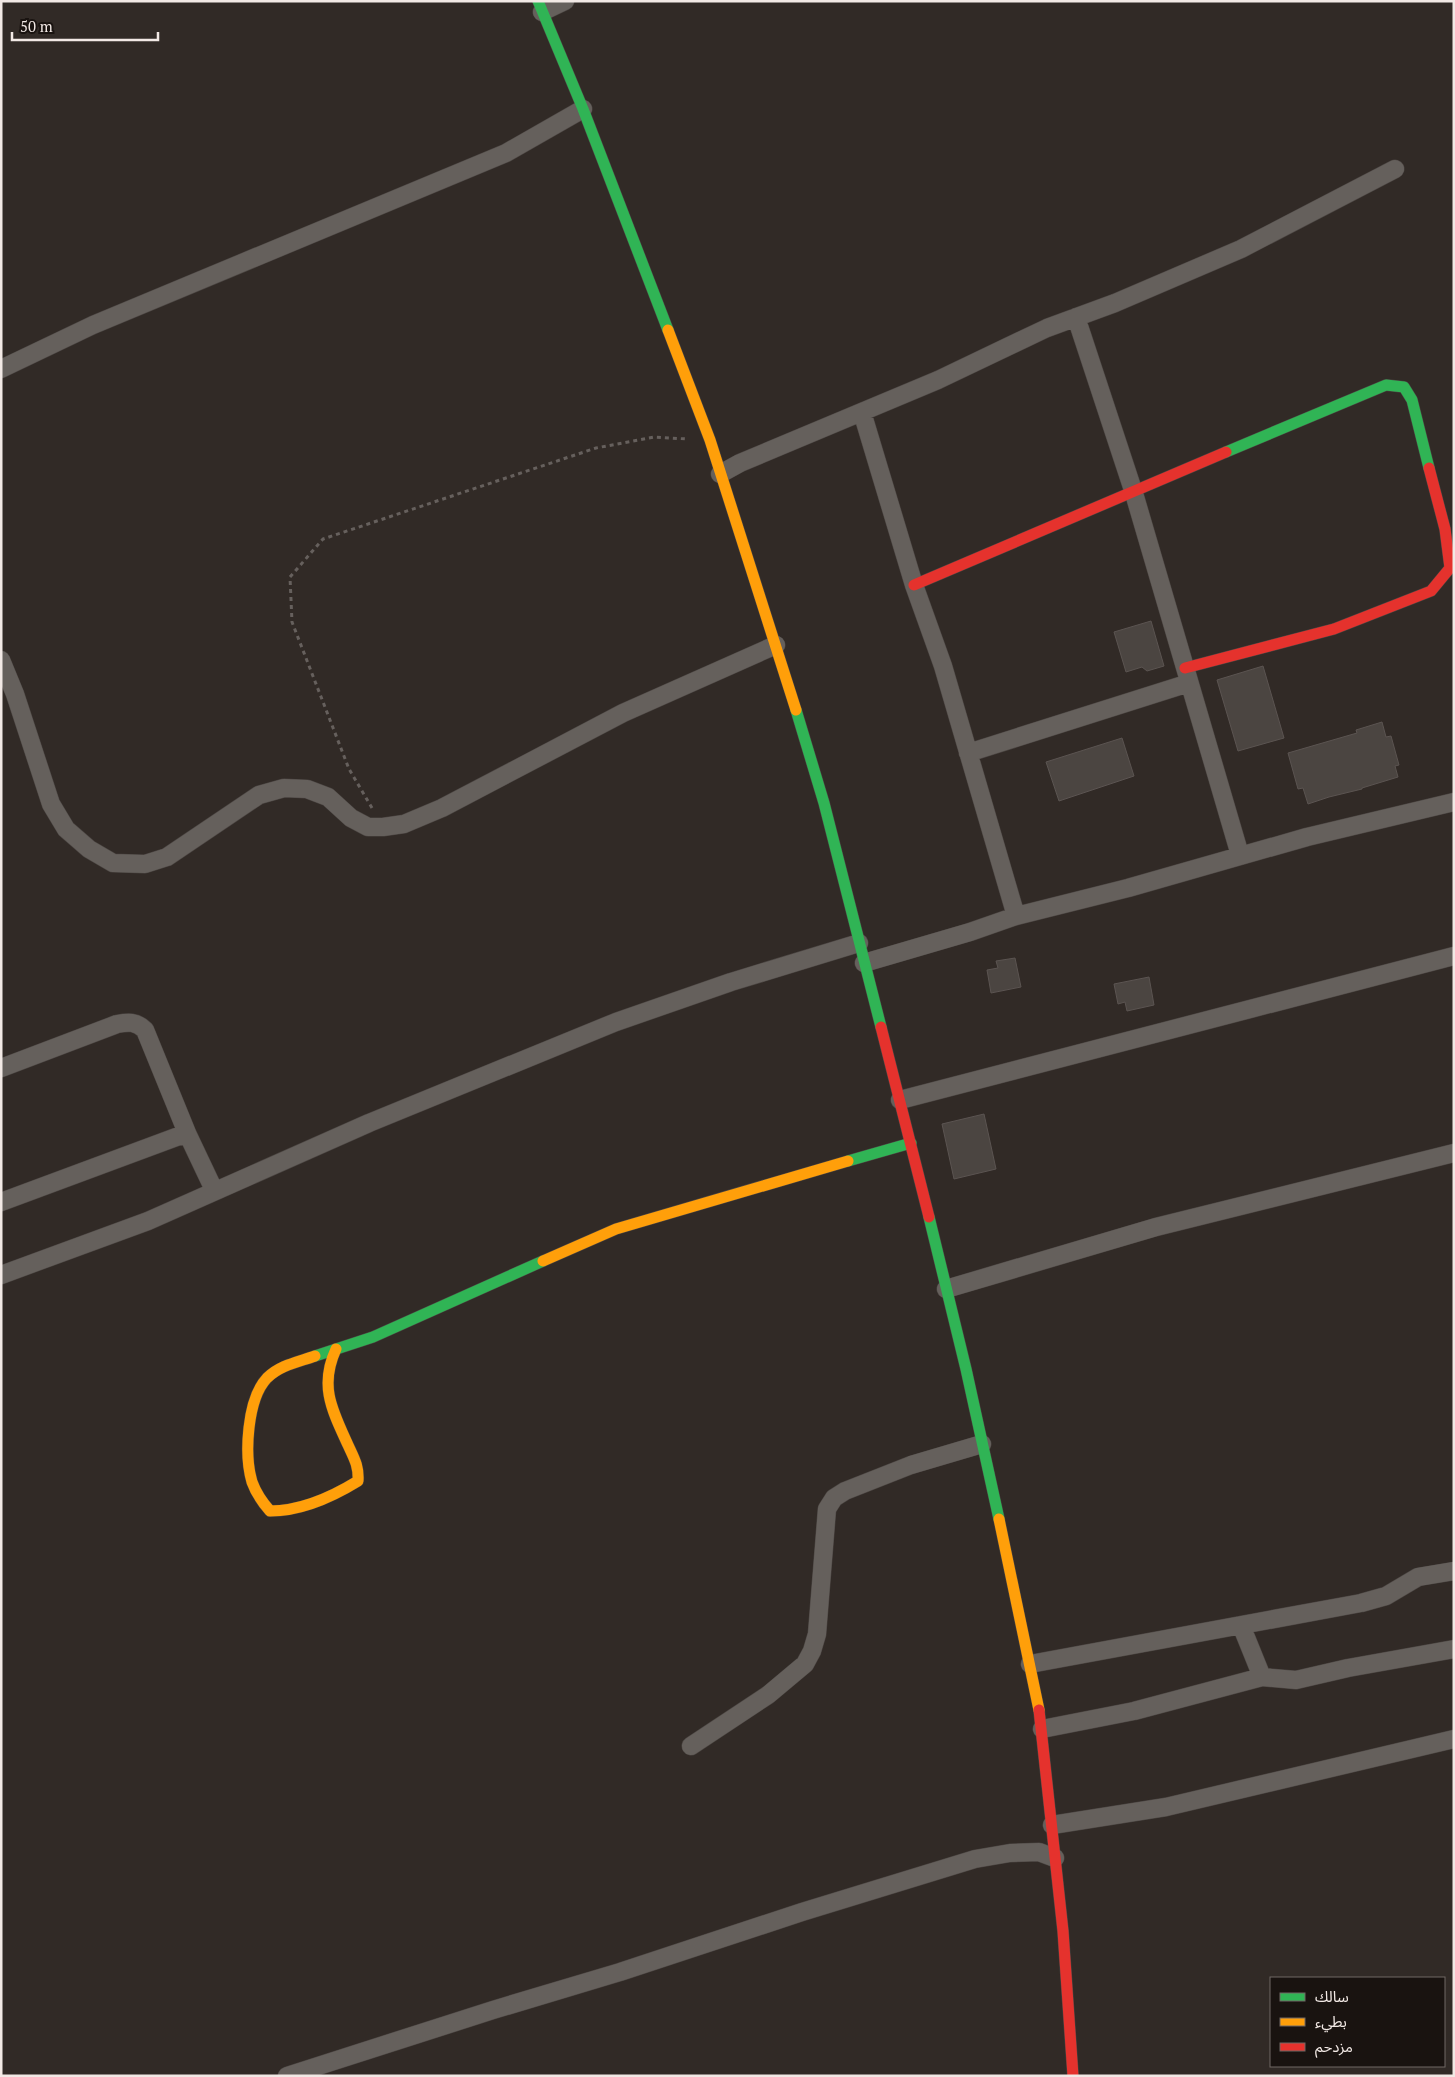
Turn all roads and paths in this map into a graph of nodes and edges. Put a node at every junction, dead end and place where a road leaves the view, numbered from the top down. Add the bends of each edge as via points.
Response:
1 (565, 1) edge
2 (540, 7) edge
3 (582, 109) junction
4 (1395, 169) dead end
5 (1076, 317) junction
6 (1, 369) edge
7 (862, 412) junction
8 (710, 440) junction
9 (720, 474) junction
10 (1134, 490) junction
11 (1452, 571) edge
12 (914, 585) junction
13 (776, 645) junction
14 (1, 660) edge
15 (1187, 676) junction
16 (968, 753) junction
17 (1454, 802) edge
18 (383, 827) junction
19 (1240, 855) junction
20 (1016, 916) junction
21 (859, 943) junction
22 (1454, 956) edge
23 (864, 963) junction
24 (1, 1068) edge
25 (900, 1100) junction
26 (186, 1133) junction
27 (911, 1143) junction
28 (1454, 1153) edge
29 (214, 1190) junction
30 (1, 1202) edge
31 (1, 1275) edge
32 (946, 1289) junction
33 (336, 1349) junction
34 (982, 1444) junction
35 (1454, 1571) edge
36 (1241, 1625) junction
37 (1454, 1649) edge
38 (1030, 1664) junction
39 (1262, 1676) junction
40 (1042, 1729) junction
41 (1454, 1739) edge
42 (691, 1746) dead end
43 (1052, 1825) junction
44 (1055, 1858) junction
45 (287, 2076) edge
46 (1073, 2076) edge

1 - 2 street
2 - 3 main road
3 - 6 street via 506,153 94,325
3 - 8 main road
4 - 5 street via 1241,249
5 - 7 street
5 - 10 street
7 - 9 street
7 - 12 street
8 - 9 main road
8 - 18 path via 654,437 596,448 323,539 290,577 292,622 349,769
9 - 13 main road
10 - 11 main road via 1386,385 1404,387 1412,400 1443,520
10 - 12 main road
10 - 15 street
11 - 15 main road via 1431,591 1334,629
12 - 16 street via 943,666
13 - 18 street via 623,713 442,808 404,824
13 - 21 main road via 824,803
14 - 18 street via 51,804 66,829 88,850 114,862 145,864 167,857 259,795 284,788 307,789 328,798 351,818 368,827
15 - 16 street
15 - 19 street
16 - 20 street
17 - 19 street
19 - 20 street
20 - 23 street
21 - 23 main road
21 - 29 street via 616,1022
22 - 25 street
23 - 25 main road
24 - 26 street via 117,1024 137,1023 145,1030
25 - 27 main road
26 - 29 street
26 - 30 street
27 - 32 main road
27 - 33 main road via 616,1229 373,1337
28 - 32 street via 1156,1227
29 - 31 street via 148,1220
32 - 34 main road
33 - 33 main road via 327,1383 330,1398 360,1468 358,1481 340,1493 301,1506 270,1511 260,1499 251,1472 248,1448 258,1389 281,1367
34 - 38 main road
34 - 42 street via 911,1465 834,1498 827,1508 817,1634 805,1664 768,1695
35 - 36 street via 1418,1576 1386,1596 1361,1604
36 - 38 street
36 - 39 street
37 - 39 street via 1296,1680
38 - 40 main road
39 - 40 street via 1134,1711
40 - 43 main road
41 - 43 street via 1166,1807
43 - 44 main road
44 - 45 street via 1039,1852 1010,1852 975,1859
44 - 46 main road via 1072,2029

